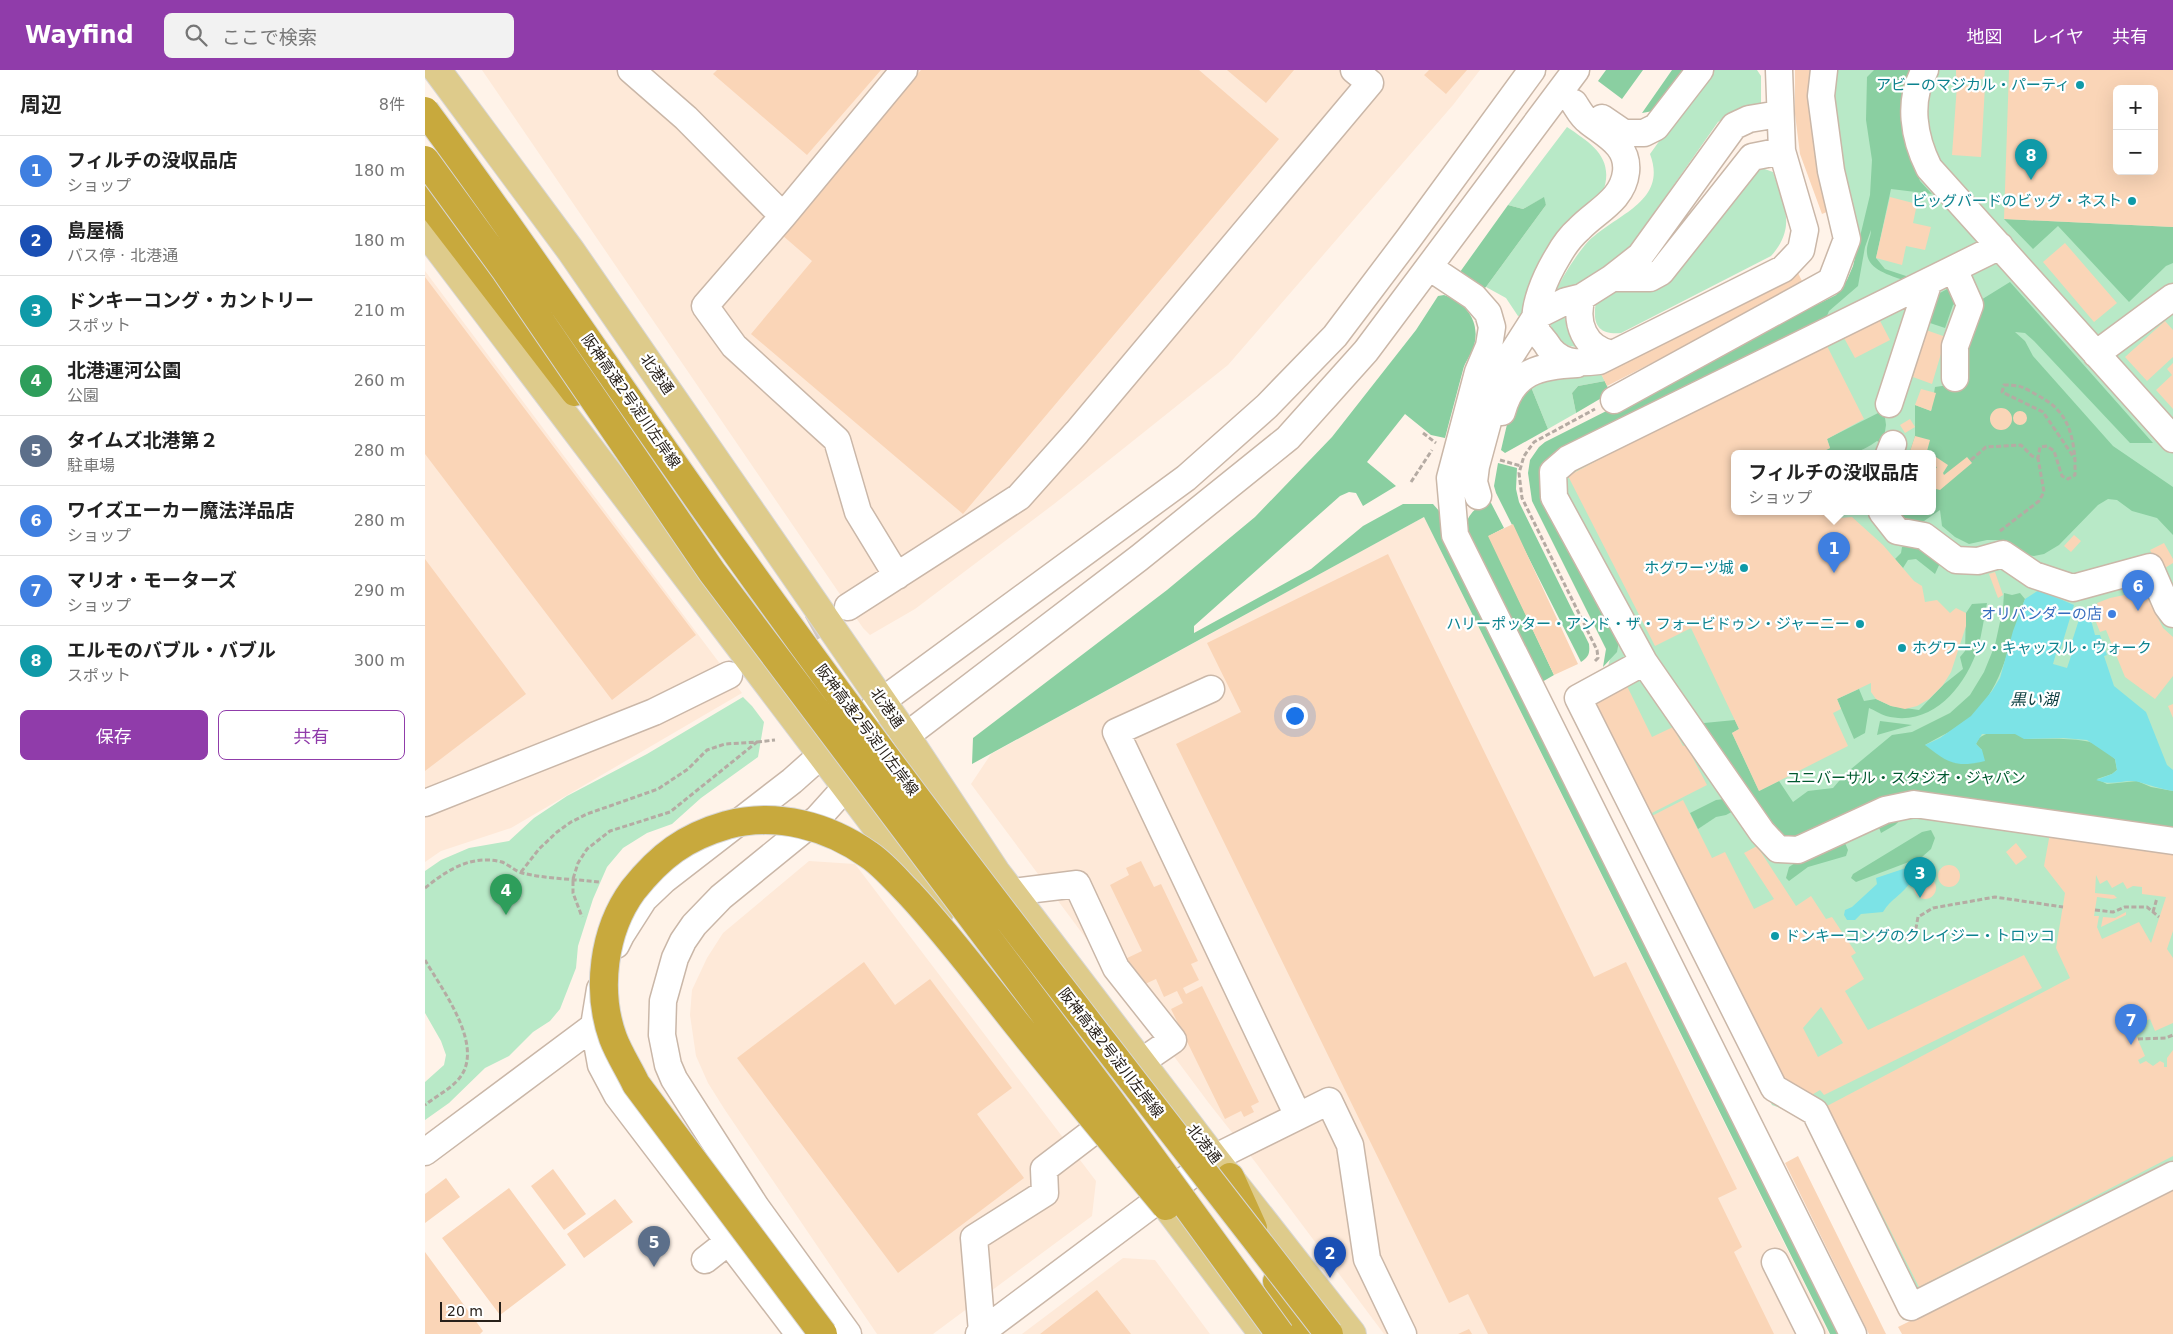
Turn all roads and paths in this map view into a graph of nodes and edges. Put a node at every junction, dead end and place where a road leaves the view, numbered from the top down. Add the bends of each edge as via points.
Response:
1 (437, 70) edge
2 (631, 70) edge
3 (904, 70) edge
4 (1354, 70) edge
5 (1576, 70) edge
6 (1700, 70) edge
7 (1779, 70) edge
8 (1824, 70) edge
9 (1925, 70) edge
10 (1531, 71) edge
11 (1567, 98) junction
12 (425, 111) edge
13 (1779, 114) junction
14 (1782, 151) junction
15 (425, 160) edge
16 (425, 197) edge
17 (783, 216) junction
18 (425, 231) edge
19 (2000, 246) junction
20 (1429, 267) junction
21 (1954, 269) junction
22 (1612, 278) junction
23 (1929, 282) junction
24 (1581, 297) junction
25 (2173, 297) edge
26 (1535, 316) junction
27 (1612, 354) junction
28 (2096, 354) junction
29 (1580, 363) junction
30 (1955, 378) dead end
31 (1613, 400) dead end
32 (1889, 404) dead end
33 (2173, 439) edge
34 (1436, 444) dead end
35 (2038, 458) junction
36 (1971, 460) dead end
37 (2075, 460) junction
38 (1411, 482) dead end
39 (1478, 496) junction
40 (1884, 515) edge
41 (1453, 520) junction
42 (2003, 554) junction
43 (712, 572) junction
44 (897, 576) junction
45 (848, 607) tunnel mouth
46 (2173, 614) edge
47 (1643, 662) junction
48 (729, 674) dead end
49 (1211, 689) dead end
50 (882, 701) junction
51 (906, 736) junction
52 (775, 740) dead end
53 (757, 742) junction
54 (821, 756) junction
55 (845, 788) junction
56 (425, 803) edge
57 (2173, 841) edge
58 (521, 872) junction
59 (573, 879) junction
60 (599, 882) dead end
61 (425, 888) edge
62 (1012, 892) junction
63 (2157, 898) dead end
64 (2063, 907) dead end
65 (2095, 910) dead end
66 (2153, 912) junction
67 (582, 917) dead end
68 (2159, 918) dead end
69 (1906, 941) dead end
70 (425, 960) edge
71 (594, 1026) junction
72 (2173, 1035) edge
73 (2138, 1039) dead end
74 (1141, 1062) junction
75 (425, 1105) edge
76 (1298, 1116) junction
77 (1103, 1124) junction
78 (425, 1152) edge
79 (1222, 1168) junction
80 (2173, 1175) edge
81 (1161, 1198) junction
82 (728, 1242) junction
83 (705, 1260) dead end
84 (1775, 1262) dead end
85 (980, 1333) edge
86 (799, 1334) edge
87 (823, 1334) edge
88 (849, 1334) edge
89 (1263, 1334) edge
90 (1272, 1334) edge
91 (1280, 1334) edge
92 (1308, 1334) edge
93 (1329, 1334) edge
94 (1352, 1334) edge
95 (1403, 1334) edge
96 (1811, 1334) edge
97 (1853, 1334) edge

1 - 50 main road, 北港通 via 571,251
2 - 17 street via 686,118
3 - 17 street
4 - 44 street via 1370,83 1019,497
5 - 11 street
6 - 11 street via 1656,127 1645,133 1623,133
7 - 13 street
8 - 31 street via 1821,96 1831,172 1847,239 1831,281
9 - 19 street via 1915,108 1917,143 1938,180
10 - 11 street
10 - 50 street via 1335,336 1267,406 1186,478
11 - 20 street
11 - 26 street via 1586,120 1616,141 1625,156 1626,172 1623,186 1607,207 1579,229 1559,254 1542,287
12 - 93 highway, 阪神高速2号淀川左岸線, bridge via 863,727 1007,919
13 - 14 street
13 - 22 street via 1749,119 1734,126 1640,256
14 - 22 street via 1751,158 1661,272 1650,278
14 - 27 street via 1805,230 1801,250 1783,269
15 - 43 highway, 阪神高速2号淀川左岸線, bridge via 506,271
16 - 43 highway, bridge
17 - 44 street via 705,306 734,346 837,440 858,512
18 - 54 main road
19 - 21 street
19 - 28 street
20 - 41 street via 1474,297 1488,313 1492,327 1450,478
20 - 51 street via 1366,351 1288,438 1147,552
21 - 23 street
21 - 30 street via 1969,305 1955,346
22 - 24 street
23 - 32 street
23 - 47 street via 1568,459 1553,472 1554,497
24 - 26 street
24 - 27 street via 1579,310 1583,334 1593,346
25 - 28 street
26 - 29 street via 1537,331 1550,350 1564,361
26 - 39 street via 1500,377 1476,466 1474,482
27 - 29 street via 1599,361
28 - 33 street
29 - 39 street via 1539,368 1511,390 1505,399
34 - 38 path
35 - 36 path via 2021,444 2003,444 1987,447
35 - 37 path via 2040,447 2047,446 2054,451 2061,476 2068,479 2075,475
35 - 42 path via 2044,492 2039,502 1998,533
37 - 37 path via 2043,412 2002,392 2004,386 2020,385 2056,406 2073,438
39 - 41 street
40 - 42 street via 1897,530 1924,536 1956,560 1978,561
41 - 97 street via 1455,535
42 - 46 street via 2033,575 2073,588 2150,567
43 - 91 highway, 阪神高速2号淀川左岸線, bridge via 1111,1102
44 - 45 street
47 - 57 street via 1762,832 1778,849 1798,850 1885,810 1914,804
47 - 80 street via 1578,698 1774,1088 1815,1112 1911,1307
48 - 56 street via 654,712
49 - 76 street via 1116,732
50 - 51 main road, 北港通
50 - 54 street
51 - 55 street
51 - 62 main road, 北港通
52 - 53 path
53 - 58 path via 725,744 707,750 688,769 658,789 571,822 539,849
53 - 59 path via 670,812 610,831 597,840 578,862
54 - 55 main road
54 - 71 street via 663,880 644,900 621,935 601,983
55 - 77 main road
55 - 88 street via 818,818 721,897 694,925 675,958 661,1018 664,1049 674,1079 756,1207
58 - 59 path
58 - 61 path via 489,859 474,860 443,873
59 - 60 path
59 - 67 path via 576,906
62 - 74 main road, 北港通
62 - 74 street via 1077,884 1116,968 1173,1040
63 - 66 path
64 - 69 path via 1995,897 1933,908 1918,917 1916,928
65 - 66 path via 2113,912 2125,907 2147,907
66 - 68 path
70 - 75 path via 462,1026 468,1044 466,1064 457,1081
71 - 78 street
71 - 82 street via 601,1065 617,1095
72 - 73 path
74 - 79 main road, 北港通
76 - 79 street
76 - 95 street via 1338,1097 1350,1144 1367,1259
77 - 81 main road
77 - 85 street via 1044,1168 1045,1192 974,1238
79 - 81 street
79 - 92 highway via 1273,1273
79 - 94 main road, 北港通
81 - 85 street
81 - 89 main road
82 - 83 street
82 - 86 street
84 - 96 street
87 - 90 highway, bridge via 636,1084 613,1038 605,1000 605,962 613,926 628,897 647,872 674,847 705,831 744,821 804,824 839,837 870,855 896,879

